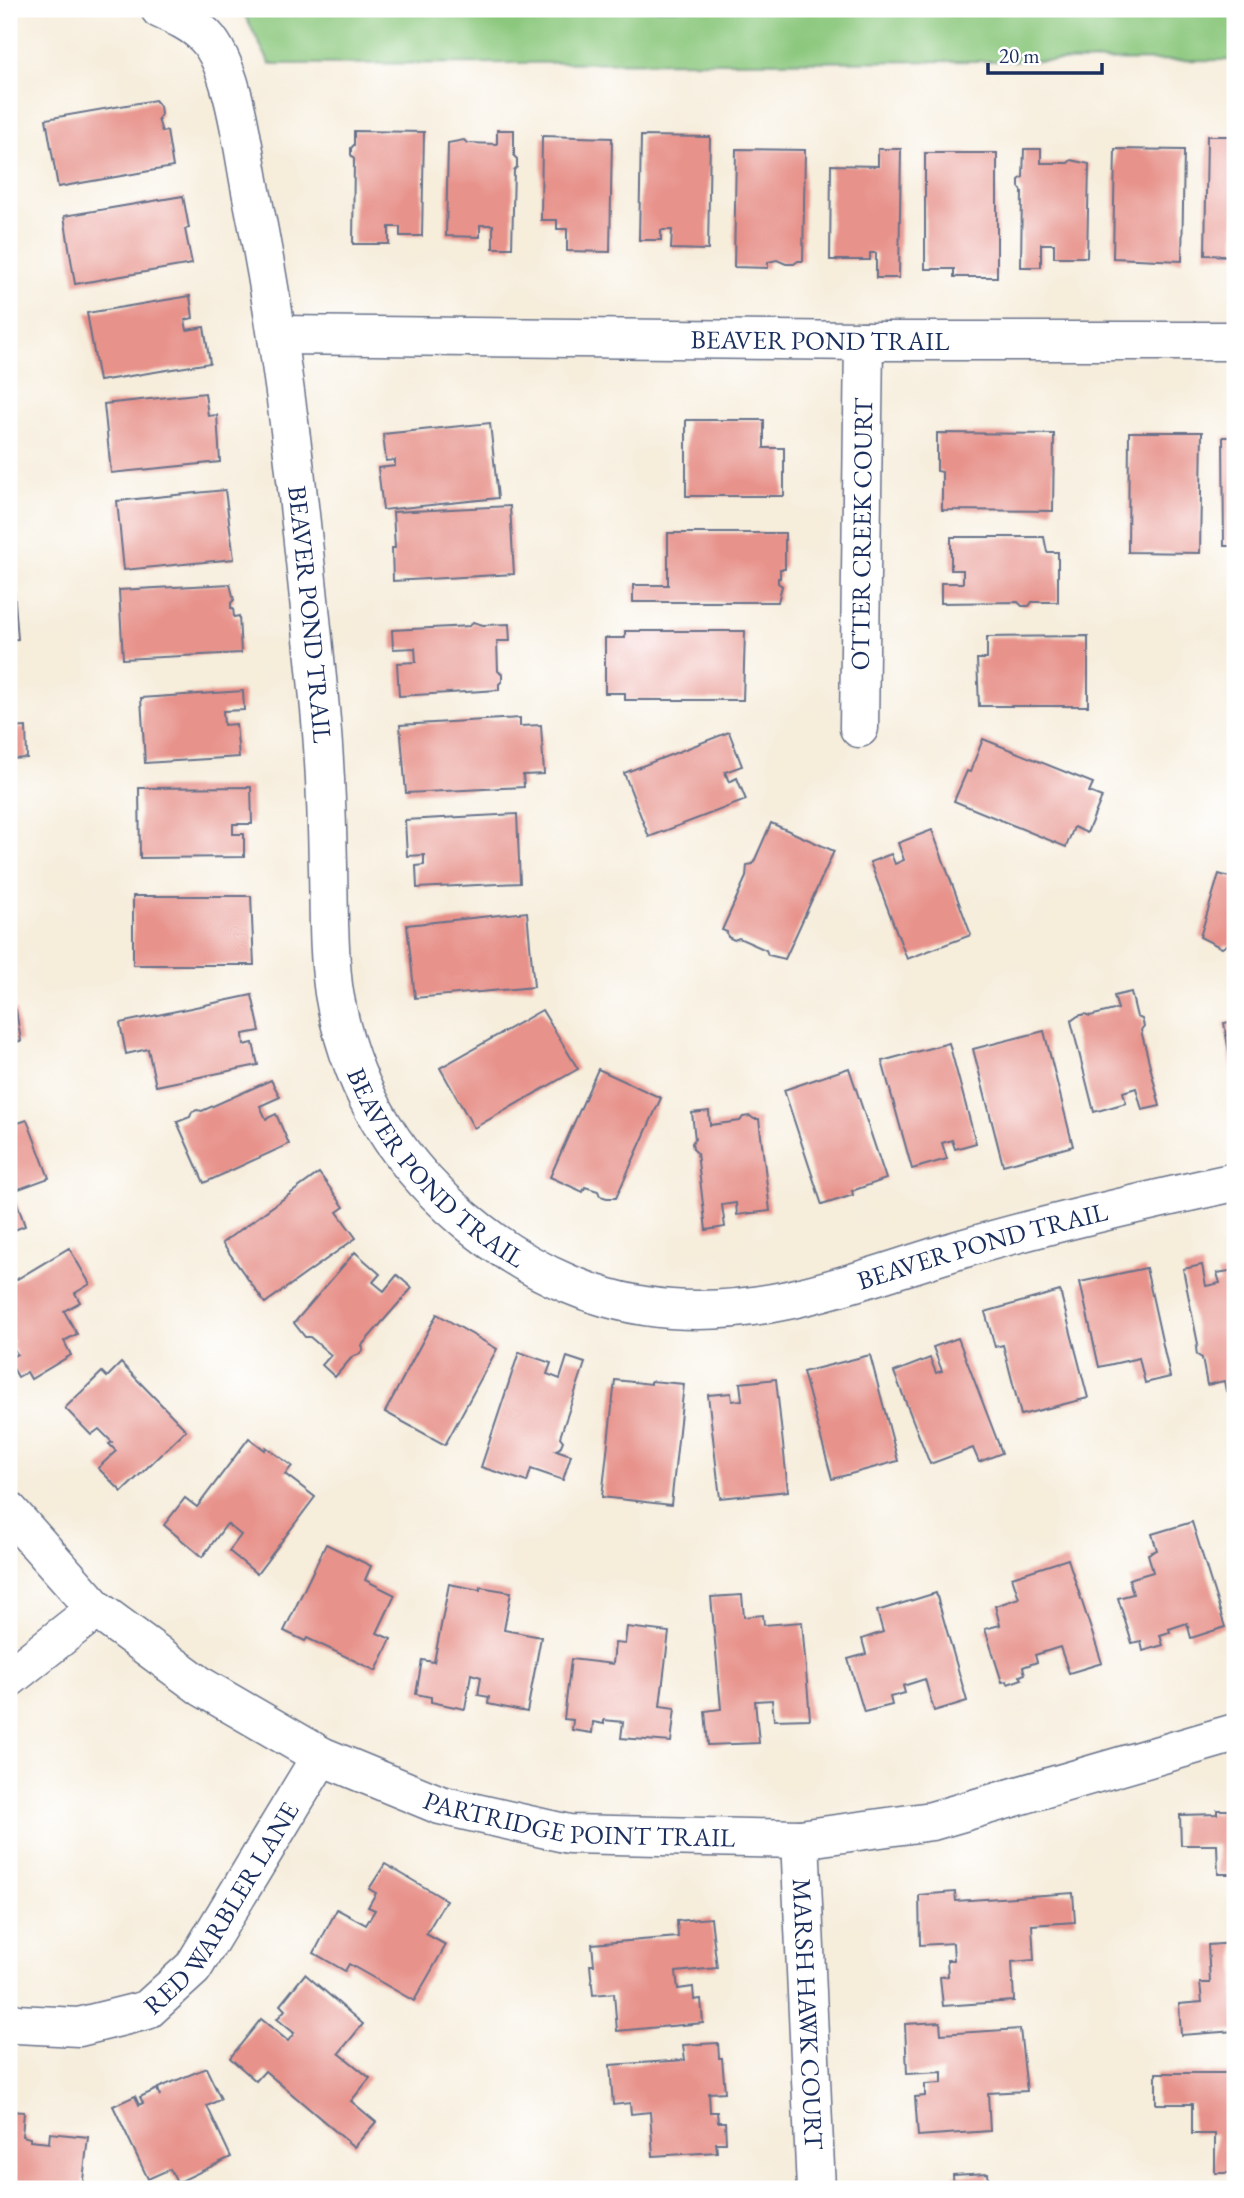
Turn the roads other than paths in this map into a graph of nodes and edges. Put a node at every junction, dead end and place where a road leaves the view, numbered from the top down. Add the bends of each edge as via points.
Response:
1 (160, 9) edge
2 (278, 335) junction
3 (864, 341) junction
4 (1235, 341) edge
5 (859, 728) dead end
6 (1235, 1182) edge
7 (9, 1511) edge
8 (96, 1609) junction
9 (9, 1678) edge
10 (1235, 1733) edge
11 (320, 1756) junction
12 (800, 1839) junction
13 (9, 2021) edge
14 (816, 2189) edge

1 - 2 street, BEAVER POND TRAIL via 204,35 228,78
2 - 3 street, BEAVER POND TRAIL
2 - 6 street, BEAVER POND TRAIL via 327,775 334,993 358,1077 383,1130 456,1213 503,1250 556,1280 611,1299 668,1309 725,1310 778,1303 1041,1227
3 - 4 street, BEAVER POND TRAIL
3 - 5 street, OTTER CREEK COURT
7 - 8 street, PARTRIDGE POINT TRAIL
8 - 9 street
8 - 11 street, PARTRIDGE POINT TRAIL via 202,1687
10 - 12 street, PARTRIDGE POINT TRAIL via 932,1821
11 - 12 street, PARTRIDGE POINT TRAIL via 440,1805 569,1834
11 - 13 street, RED WARBLER LANE via 194,1968 147,2010 79,2027
12 - 14 street, MARSH HAWK COURT

